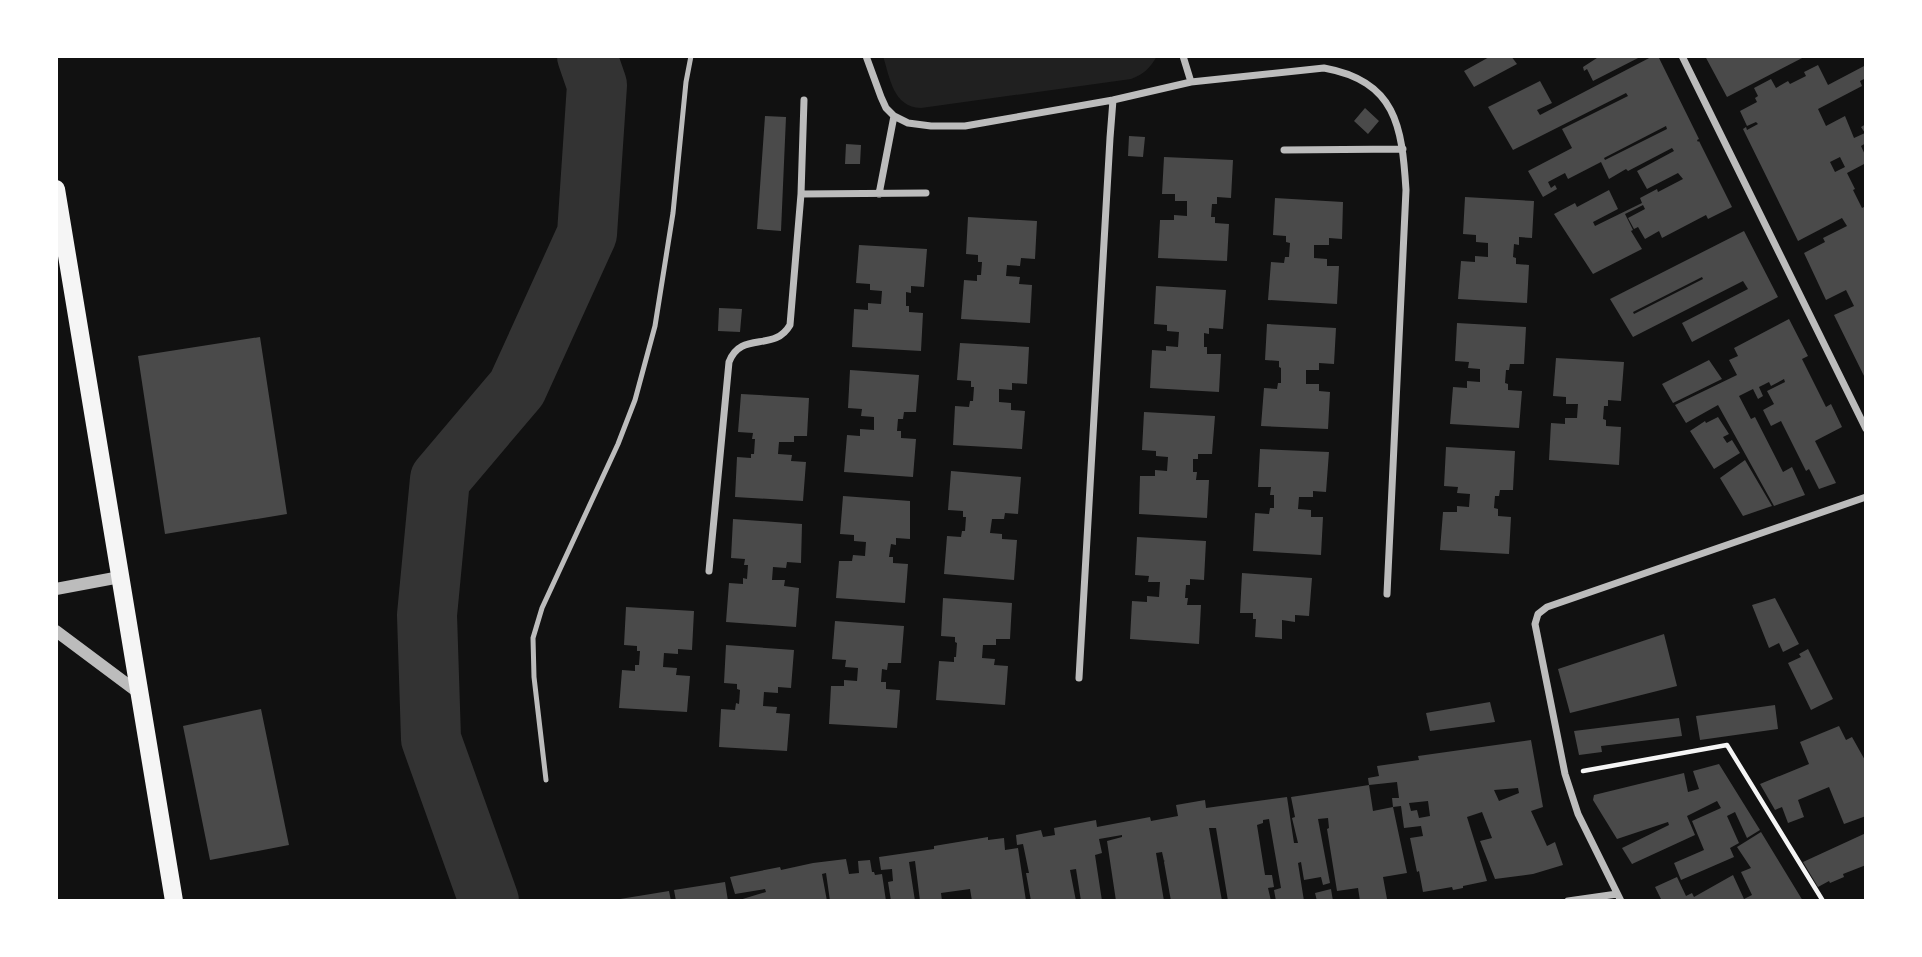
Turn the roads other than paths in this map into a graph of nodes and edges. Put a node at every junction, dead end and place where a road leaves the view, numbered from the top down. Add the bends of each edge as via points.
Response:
1 (691, 56) edge
2 (866, 56) edge
3 (1183, 56) edge
4 (1682, 56) edge
5 (1191, 82) junction
6 (804, 100) dead end
7 (1113, 100) junction
8 (894, 116) junction
9 (1403, 149) junction
10 (1284, 150) dead end
11 (56, 189) edge
12 (926, 193) dead end
13 (800, 194) junction
14 (879, 194) junction
15 (1866, 429) edge
16 (1866, 497) edge
17 (709, 571) dead end
18 (120, 578) junction
19 (56, 589) edge
20 (1387, 594) dead end
21 (56, 631) edge
22 (1079, 678) dead end
23 (139, 693) junction
24 (547, 780) dead end
25 (1619, 898) edge
26 (174, 901) edge
27 (1568, 901) edge

1 - 24 lane via 655,326 635,400 542,608 533,638
2 - 8 street via 886,108
3 - 5 street
4 - 15 street
5 - 7 street
5 - 9 street via 1324,68 1343,71 1367,82 1383,97
6 - 13 street
7 - 8 street via 965,126 908,123
7 - 22 street
8 - 14 street
9 - 10 street
9 - 20 street via 1406,190
11 - 18 main road
12 - 14 street
13 - 14 street
13 - 17 street via 790,326 781,337 739,346 729,362
16 - 25 street via 1546,607 1538,614 1535,624 1565,774 1578,814
18 - 19 street
18 - 23 main road
21 - 23 street
23 - 26 main road
25 - 27 street

